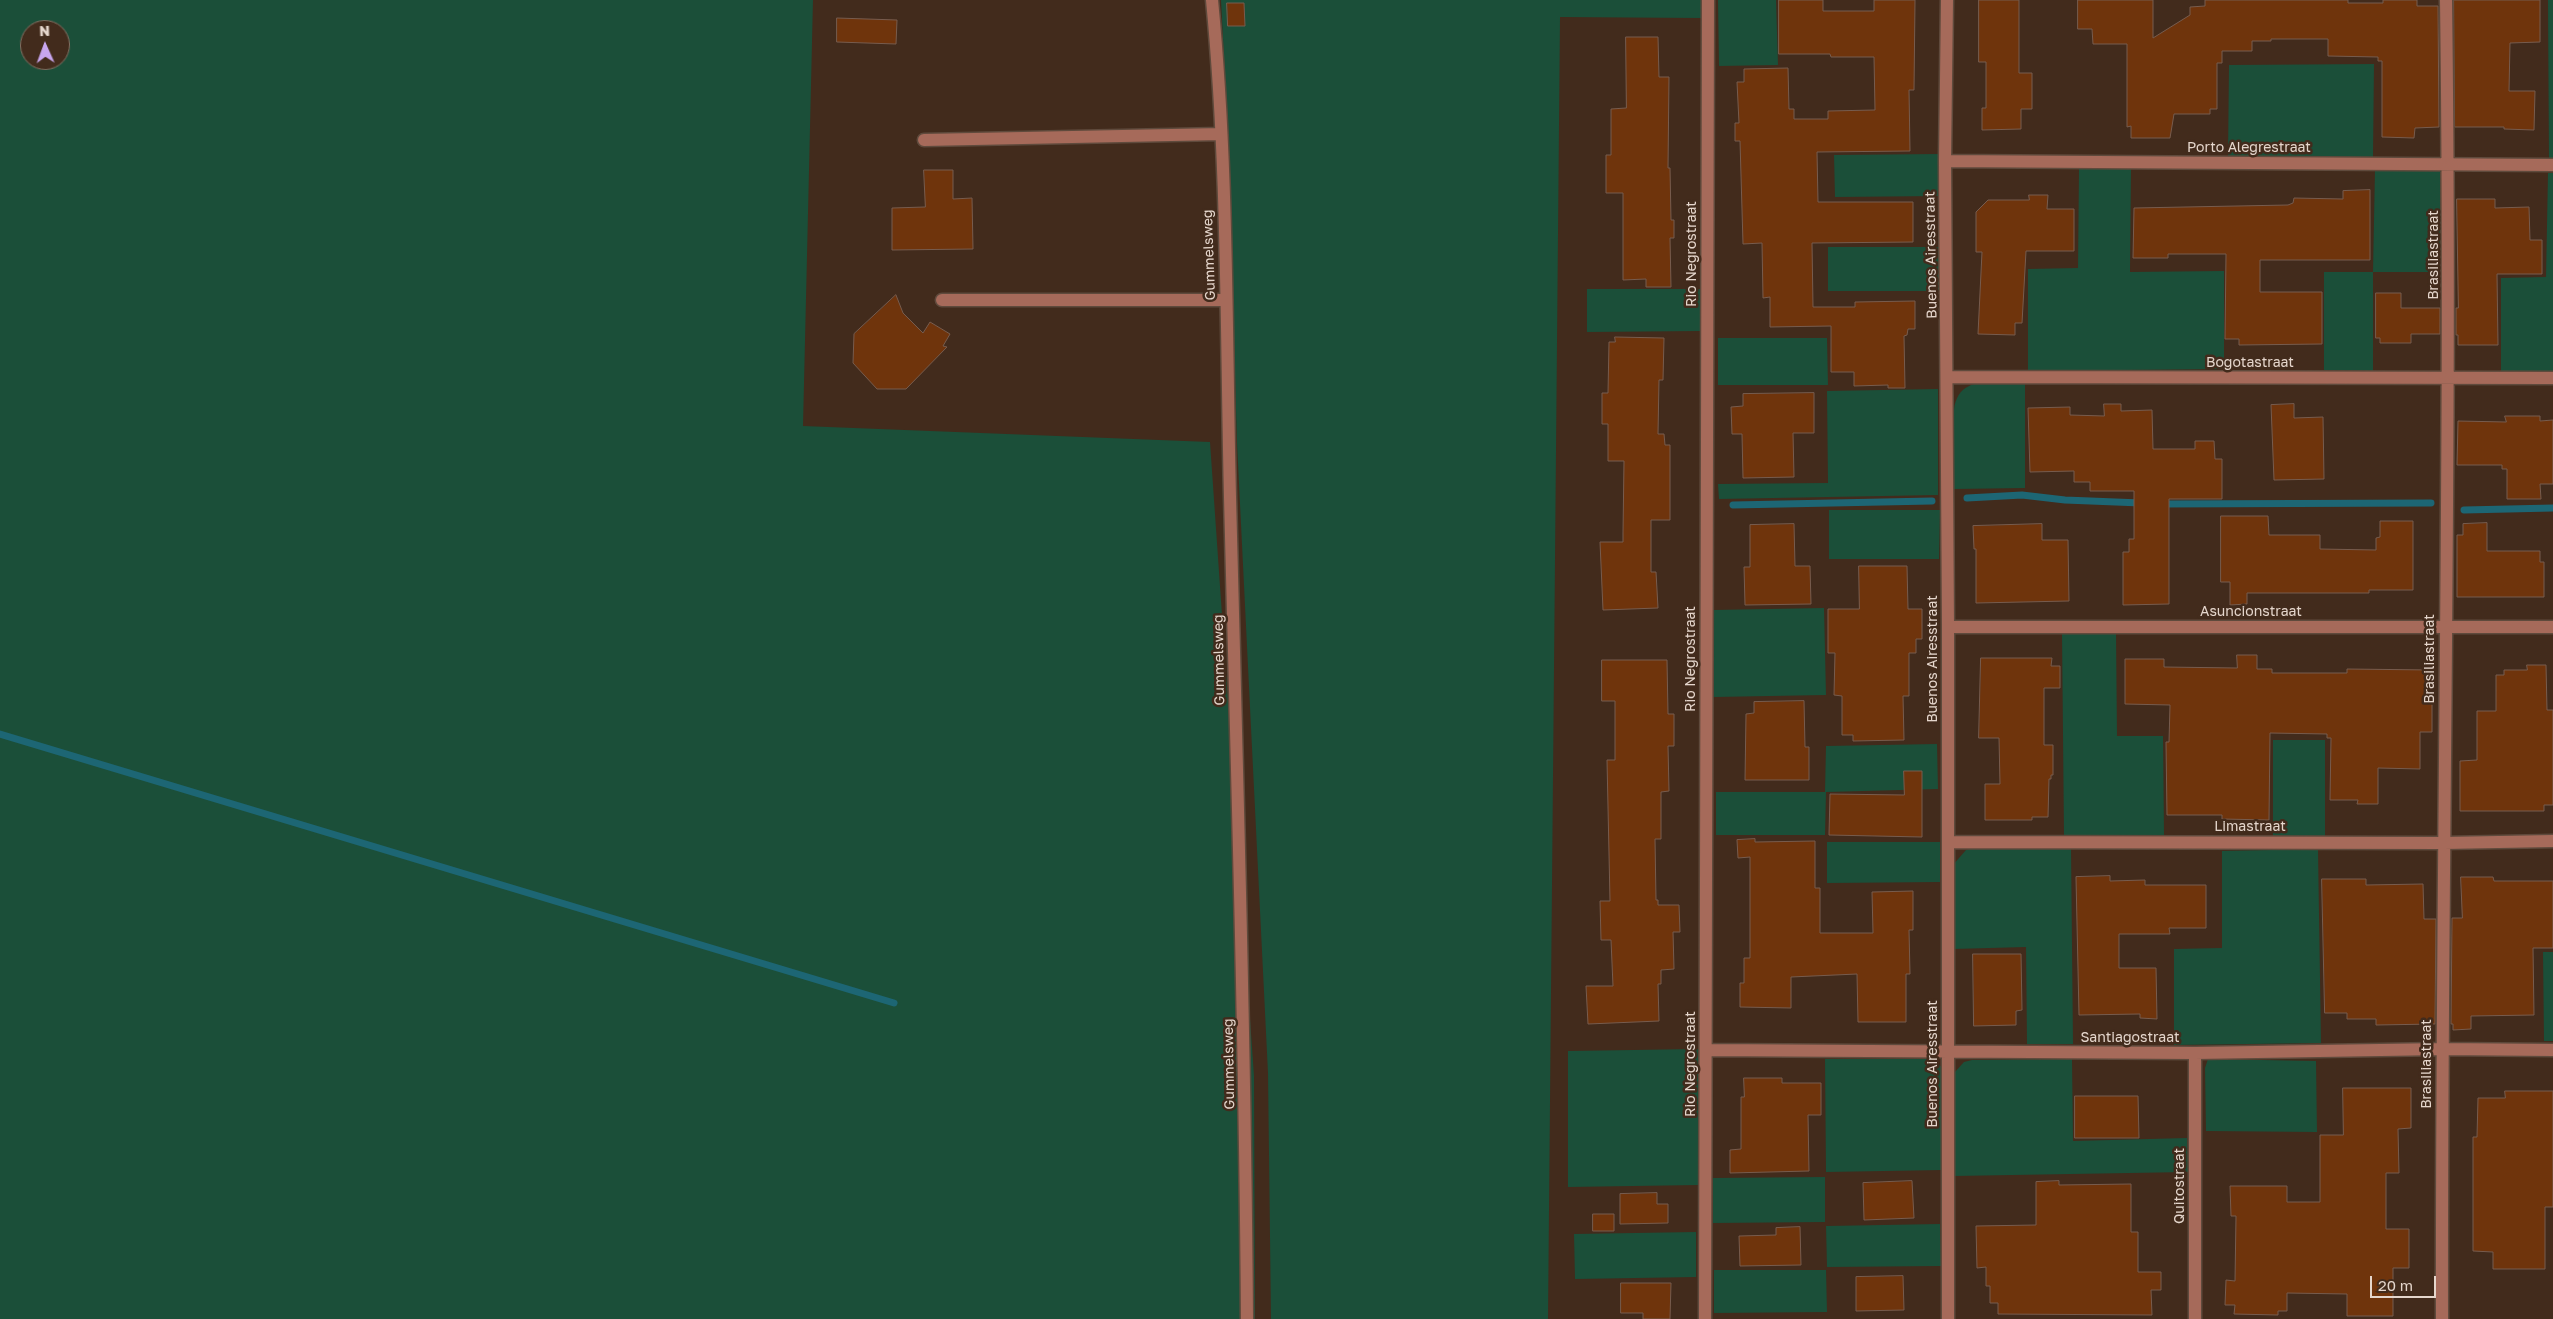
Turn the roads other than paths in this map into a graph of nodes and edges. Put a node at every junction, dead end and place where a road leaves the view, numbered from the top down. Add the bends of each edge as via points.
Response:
1 (1212, 0) edge
2 (1708, 0) edge
3 (1947, 0) edge
4 (2446, 0) edge
5 (1221, 134) junction
6 (924, 140) dead end
7 (1945, 162) junction
8 (2448, 163) junction
9 (2553, 165) edge
10 (942, 300) dead end
11 (1226, 300) junction
12 (1947, 377) junction
13 (2449, 378) junction
14 (2553, 378) edge
15 (1948, 627) junction
16 (2445, 627) junction
17 (2553, 627) edge
18 (2553, 841) edge
19 (1948, 842) junction
20 (2444, 843) junction
21 (2442, 1049) junction
22 (1706, 1050) junction
23 (2553, 1050) edge
24 (1948, 1052) junction
25 (2195, 1053) junction
26 (1247, 1319) edge
27 (1705, 1319) edge
28 (1948, 1319) edge
29 (2195, 1319) edge
30 (2442, 1319) edge

1 - 5 street, Gummelsweg
2 - 22 street, Rio Negrostraat
3 - 7 street, Buenos Airesstraat
4 - 8 street, Brasiliastraat
5 - 6 street
5 - 11 street, Gummelsweg
7 - 8 street, Porto Alegrestraat
7 - 12 street, Buenos Airesstraat
8 - 9 street, Porto Alegrestraat
8 - 13 street, Brasiliastraat
10 - 11 street
11 - 26 street, Gummelsweg via 1245,1068
12 - 13 street, Bogotastraat
12 - 15 street, Buenos Airesstraat
13 - 14 street, Bogotastraat
13 - 16 street, Brasiliastraat
15 - 16 street, Asuncionstraat
15 - 19 street, Buenos Airesstraat
16 - 17 street, Asuncionstraat
16 - 20 street, Brasiliastraat
18 - 20 street, Limastraat
19 - 20 street, Limastraat
19 - 24 street, Buenos Airesstraat
20 - 21 street, Brasiliastraat
21 - 23 street, Santiagostraat
21 - 25 street, Santiagostraat
21 - 30 street, Brasiliastraat
22 - 24 street, Santiagostraat
22 - 27 street, Rio Negrostraat
24 - 25 street, Santiagostraat
24 - 28 street, Buenos Airesstraat
25 - 29 street, Quitostraat

